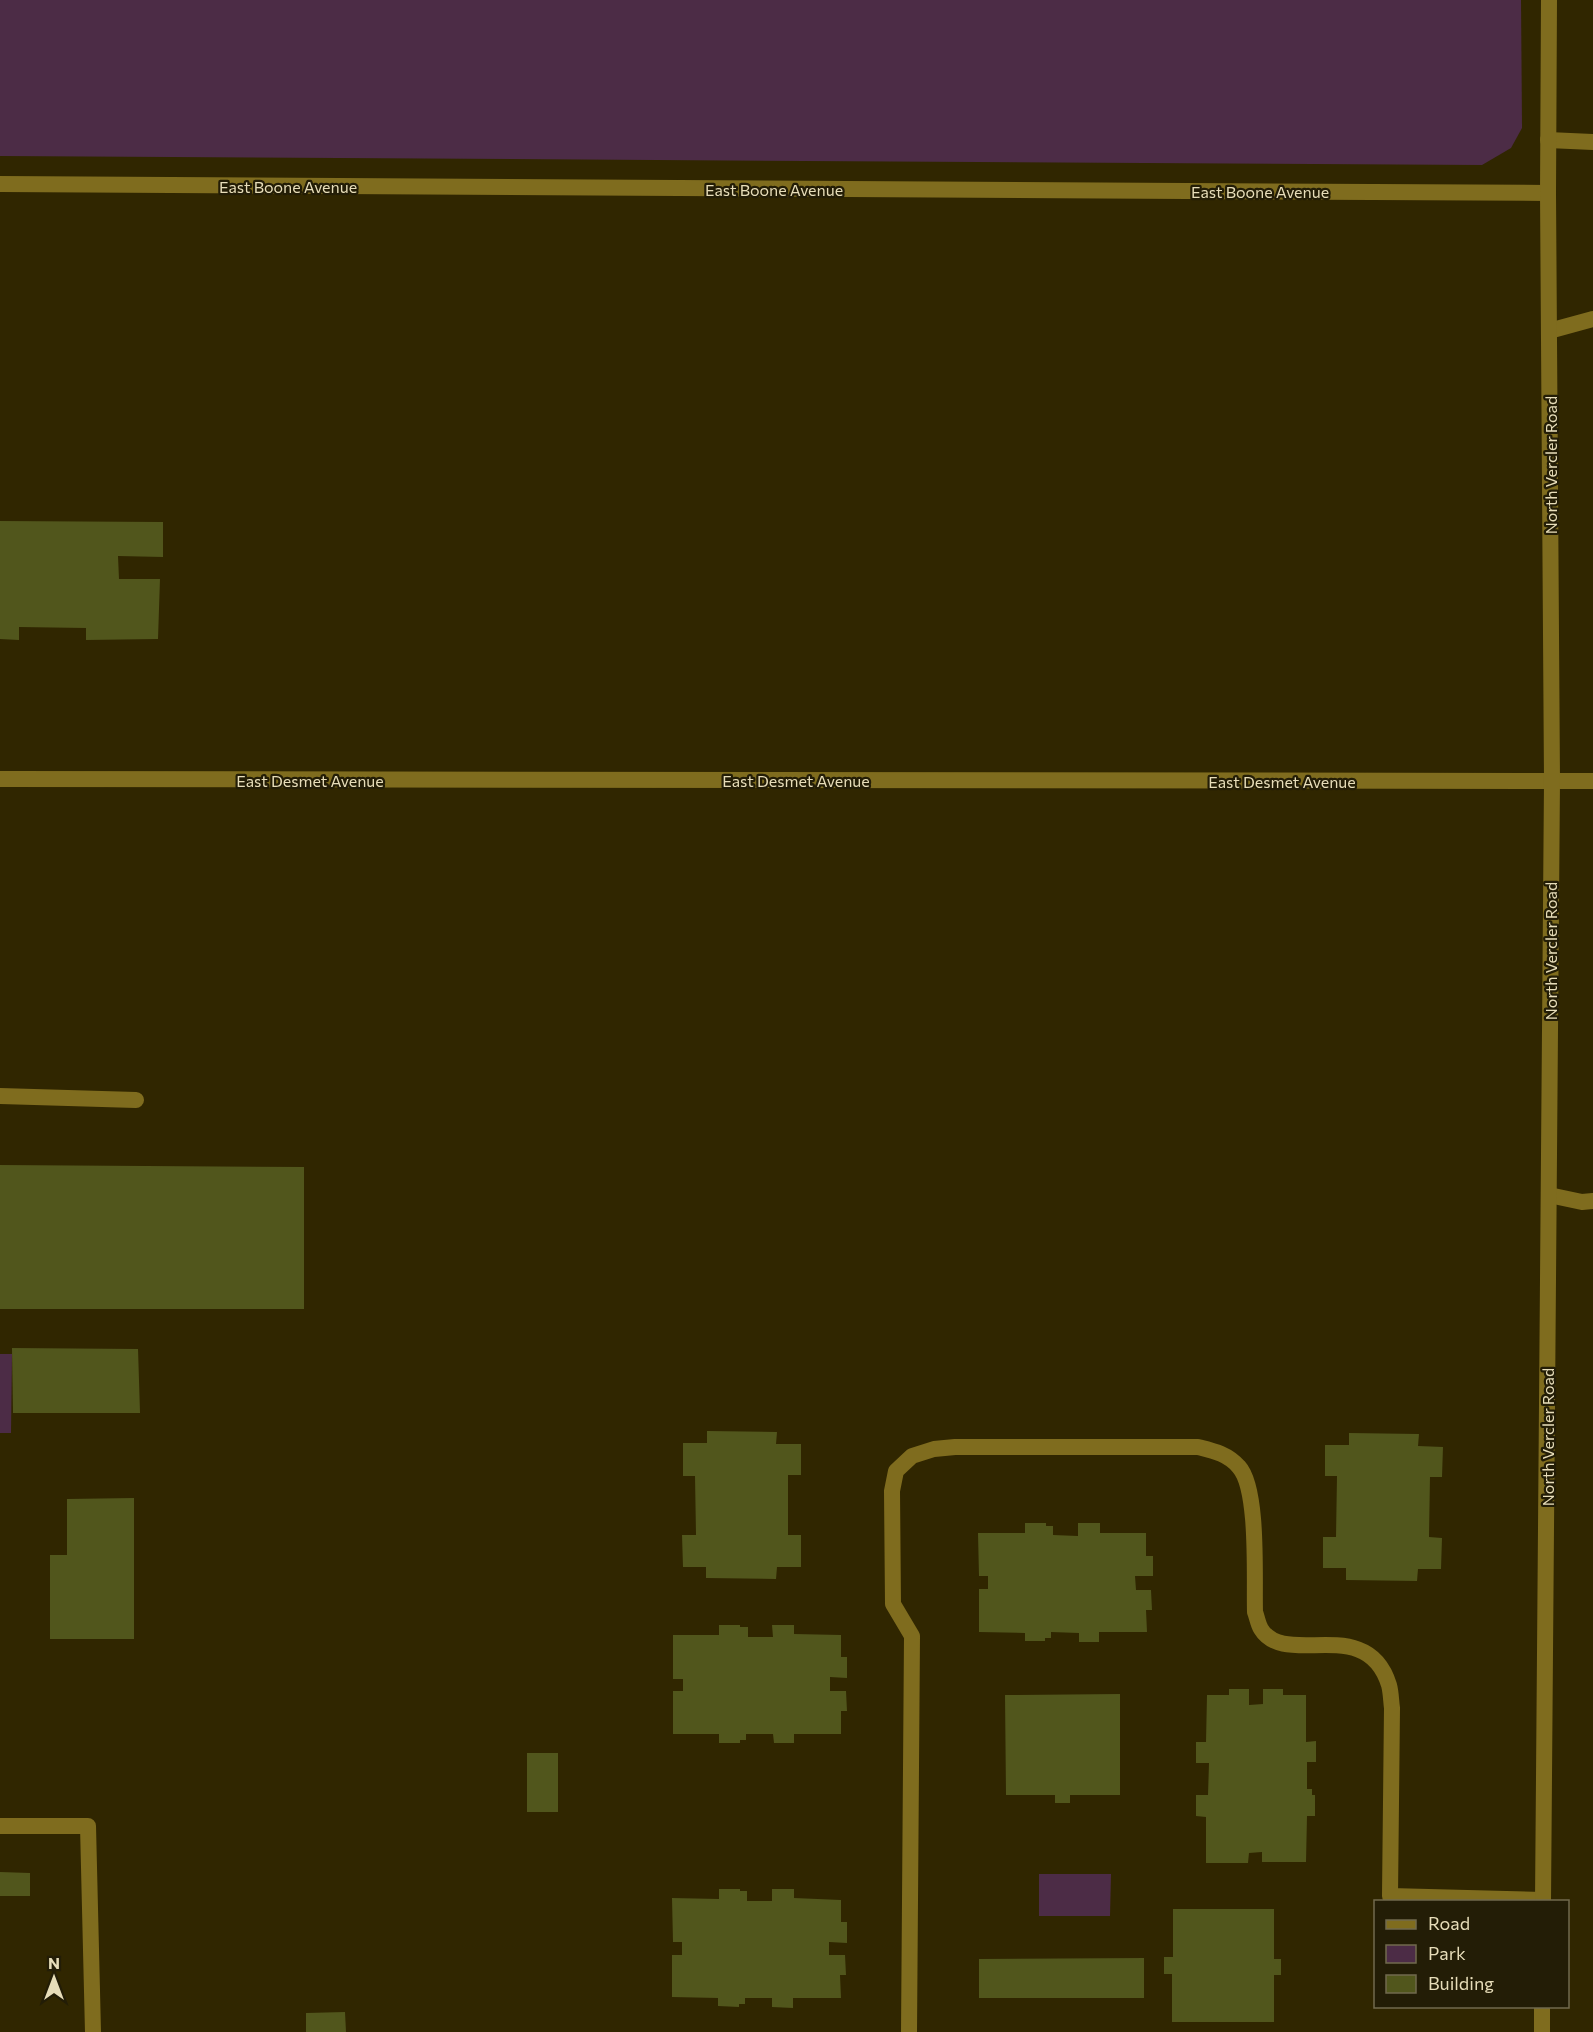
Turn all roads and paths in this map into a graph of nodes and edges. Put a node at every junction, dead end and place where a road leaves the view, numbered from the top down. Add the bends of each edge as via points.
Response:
1 (1549, 0) edge
2 (1548, 140) junction
3 (1593, 142) edge
4 (0, 184) edge
5 (1548, 193) junction
6 (1593, 319) edge
7 (1549, 332) junction
8 (0, 779) edge
9 (1552, 781) junction
10 (1593, 781) edge
11 (0, 1096) edge
12 (136, 1100) dead end
13 (1549, 1196) junction
14 (1593, 1201) edge
15 (0, 1826) edge
16 (1512, 1900) edge
17 (1543, 1900) edge
18 (1542, 2008) edge
19 (93, 2032) edge
20 (909, 2032) edge
21 (1542, 2032) edge

1 - 2 street, North Vercler Road
2 - 3 street
2 - 5 street, North Vercler Road
4 - 5 street, East Boone Avenue
5 - 7 street, North Vercler Road
6 - 7 street
7 - 9 street, North Vercler Road
8 - 9 street, East Desmet Avenue
9 - 10 street, East Desmet Avenue
9 - 13 street, North Vercler Road
11 - 12 street
13 - 14 street
13 - 17 street, North Vercler Road
15 - 19 street via 88,1826
16 - 20 street via 1390,1896 1389,1686 1380,1667 1364,1650 1342,1645 1290,1644 1273,1640 1262,1630 1255,1612 1250,1488 1240,1467 1221,1452 1198,1447 934,1449 912,1456 897,1471 892,1491 893,1604 912,1636
18 - 21 street

